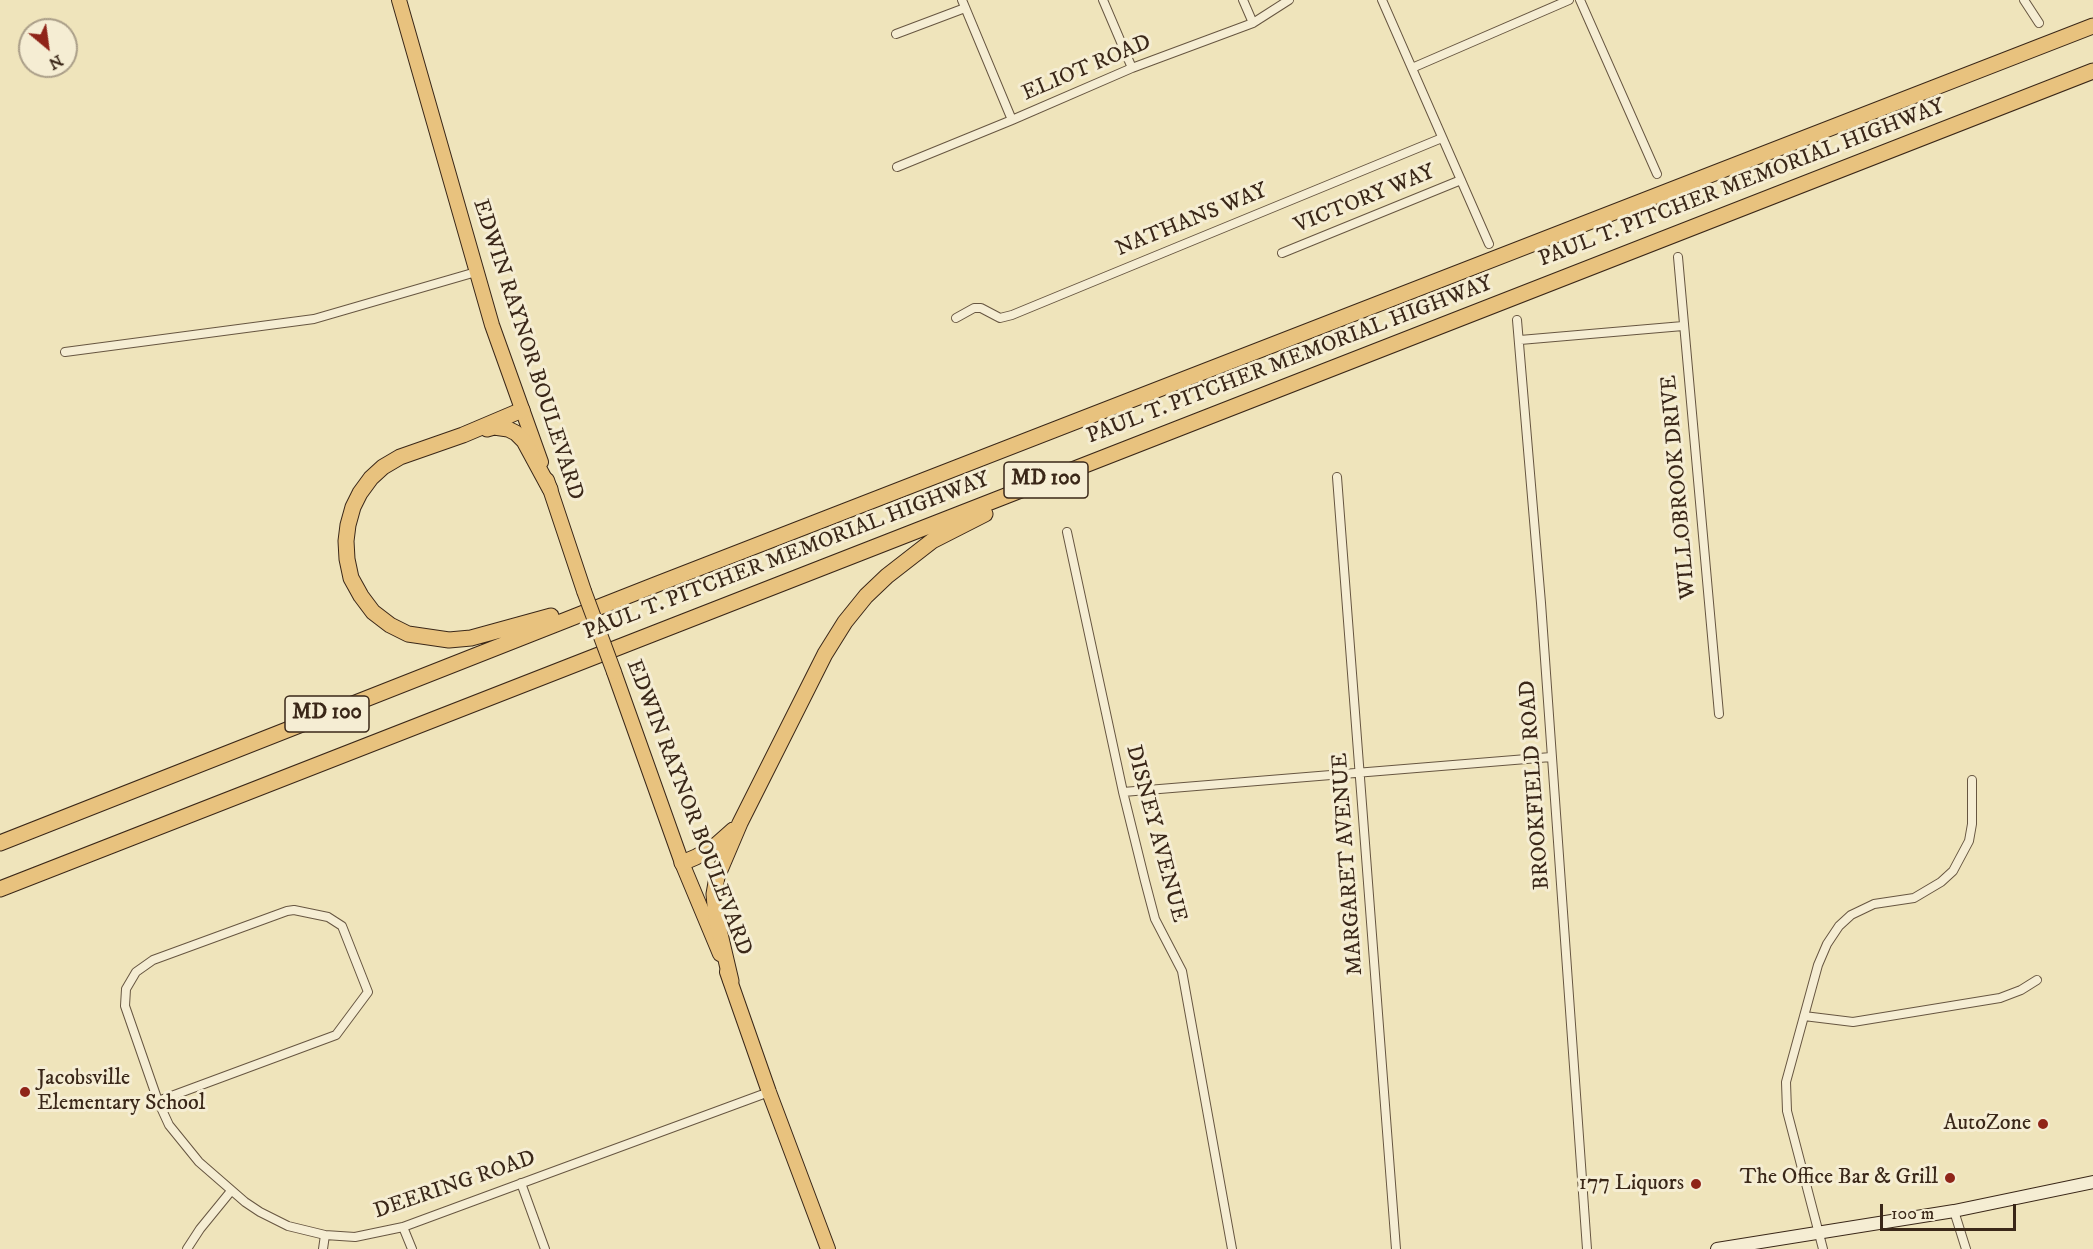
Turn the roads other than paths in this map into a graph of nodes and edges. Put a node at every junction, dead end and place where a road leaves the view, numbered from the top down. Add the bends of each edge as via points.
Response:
1 (399, 0) edge
2 (1103, 0) edge
3 (1243, 0) edge
4 (1289, 0) edge
5 (1382, 0) edge
6 (1569, 0) edge
7 (1580, 0) edge
8 (2024, 0) edge
9 (963, 4) edge
10 (1253, 23) junction
11 (2039, 23) dead end
12 (2093, 26) edge
13 (896, 34) dead end
14 (1132, 68) junction
15 (1412, 69) junction
16 (2093, 71) edge
17 (1012, 120) junction
18 (1442, 138) junction
19 (897, 167) dead end
20 (1657, 174) dead end
21 (1461, 180) junction
22 (1489, 244) dead end
23 (1282, 253) dead end
24 (1678, 257) dead end
25 (476, 272) junction
26 (956, 318) dead end
27 (1517, 320) dead end
28 (1683, 326) junction
29 (1520, 340) junction
30 (65, 352) dead end
31 (1300, 381) junction
32 (522, 410) junction
33 (464, 435) junction
34 (1337, 477) dead end
35 (550, 489) junction
36 (1067, 532) dead end
37 (655, 585) junction
38 (1719, 714) dead end
39 (1551, 757) junction
40 (1360, 774) junction
41 (1972, 780) dead end
42 (1123, 792) junction
43 (740, 823) junction
44 (0, 843) edge
45 (682, 863) junction
46 (0, 890) edge
47 (2037, 980) dead end
48 (731, 981) junction
49 (1804, 1016) junction
50 (769, 1092) junction
51 (158, 1101) junction
52 (2093, 1182) edge
53 (521, 1183) junction
54 (231, 1191) junction
55 (1954, 1211) junction
56 (403, 1227) junction
57 (1819, 1231) junction
58 (325, 1235) junction
59 (187, 1249) edge
60 (323, 1249) edge
61 (412, 1249) edge
62 (545, 1249) edge
63 (828, 1249) edge
64 (1232, 1249) edge
65 (1396, 1249) edge
66 (1587, 1249) edge
67 (1717, 1249) edge
68 (1823, 1249) edge
69 (1966, 1249) edge

1 - 25 main road, EDWIN RAYNOR BOULEVARD
2 - 14 street
3 - 10 street
4 - 10 street, ELIOT ROAD
5 - 15 street
6 - 15 street
7 - 20 street
8 - 11 street
9 - 13 street
9 - 17 street
10 - 14 street, ELIOT ROAD
12 - 37 highway, PAUL T. PITCHER MEMORIAL HIGHWAY / MD 100
14 - 17 street, ELIOT ROAD
15 - 18 street
16 - 31 highway, PAUL T. PITCHER MEMORIAL HIGHWAY / MD 100
17 - 19 street, ELIOT ROAD
18 - 21 street
18 - 26 street, NATHANS WAY via 1012,315 1000,318 974,308
21 - 22 street
21 - 23 street, VICTORY WAY
24 - 28 street, WILLOBROOK DRIVE
25 - 30 street via 314,319
25 - 32 main road, EDWIN RAYNOR BOULEVARD
27 - 29 street, BROOKFIELD ROAD
28 - 29 street
28 - 38 street, WILLOBROOK DRIVE
29 - 39 street, BROOKFIELD ROAD
31 - 43 highway via 971,520 908,559 866,596 844,622
31 - 46 highway, PAUL T. PITCHER MEMORIAL HIGHWAY / MD 100
32 - 33 highway
32 - 35 main road, EDWIN RAYNOR BOULEVARD
33 - 35 highway via 494,427 516,433
33 - 37 highway via 400,457 377,472 360,493 348,525 347,559 351,578 372,612 408,634 449,640 471,638
34 - 40 street, MARGARET AVENUE
35 - 45 main road, EDWIN RAYNOR BOULEVARD, bridge
36 - 42 street, DISNEY AVENUE
37 - 44 highway, PAUL T. PITCHER MEMORIAL HIGHWAY / MD 100
39 - 40 street
39 - 66 street, BROOKFIELD ROAD
40 - 42 street
40 - 65 street, MARGARET AVENUE
41 - 49 street via 1969,841 1953,871 1914,898 1874,904 1839,926 1818,965
42 - 64 street, DISNEY AVENUE via 1155,919 1182,971
43 - 45 highway via 715,846
43 - 48 highway via 717,877 714,894
45 - 48 main road, EDWIN RAYNOR BOULEVARD
47 - 49 street via 2000,998 1853,1022
48 - 50 main road, EDWIN RAYNOR BOULEVARD
49 - 57 street via 1786,1082 1787,1111
50 - 53 street, DEERING ROAD
50 - 63 main road, EDWIN RAYNOR BOULEVARD
51 - 51 street, DEERING ROAD via 125,1006 126,989 136,972 153,960 287,911 328,917 342,926 368,992 336,1035
51 - 54 street, DEERING ROAD via 169,1125 199,1162
52 - 55 main road
53 - 56 street, DEERING ROAD
53 - 62 street
54 - 58 street, DEERING ROAD via 274,1220
54 - 59 street
55 - 57 main road
55 - 69 street
56 - 58 street, DEERING ROAD via 366,1235
56 - 61 street
57 - 67 main road
57 - 68 street
58 - 60 street

